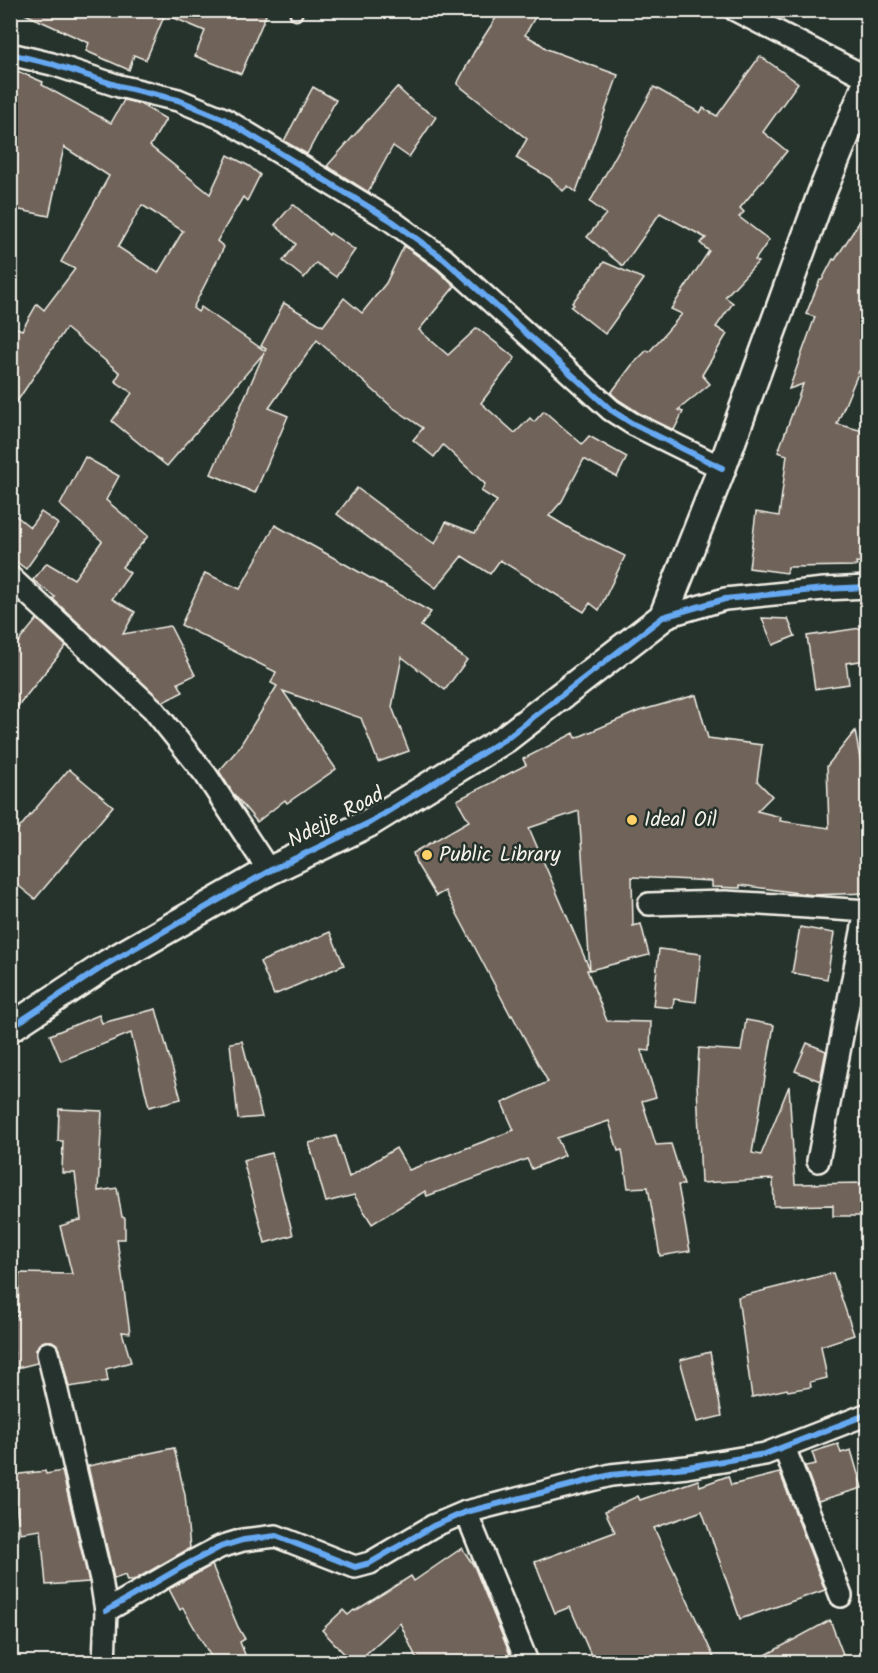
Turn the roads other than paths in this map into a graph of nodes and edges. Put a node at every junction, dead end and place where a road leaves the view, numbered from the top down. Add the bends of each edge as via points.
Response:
1 (735, 10) edge
2 (10, 54) edge
3 (867, 79) edge
4 (722, 468) junction
5 (10, 577) edge
6 (867, 587) edge
7 (663, 617) junction
8 (269, 871) junction
9 (649, 904) dead end
10 (867, 911) edge
11 (10, 1028) edge
12 (818, 1161) dead end
13 (48, 1353) dead end
14 (867, 1414) edge
15 (784, 1447) junction
16 (466, 1512) junction
17 (841, 1596) dead end
18 (106, 1611) junction
19 (104, 1662) edge
20 (527, 1662) edge

1 - 3 street
2 - 4 street via 178,100 224,119 421,242 611,410
3 - 4 street
4 - 7 street
5 - 8 street via 153,709 206,775
6 - 7 street via 725,599
7 - 8 street, Ndejje Road via 505,739 369,823
8 - 11 street, Ndejje Road via 107,964
9 - 10 street via 761,903
10 - 12 street
13 - 18 street
14 - 15 street
15 - 16 street via 765,1454 687,1467 611,1475
15 - 17 street
16 - 18 street via 433,1526 370,1563 355,1567 276,1536 243,1540 220,1547
16 - 20 street
18 - 19 street

